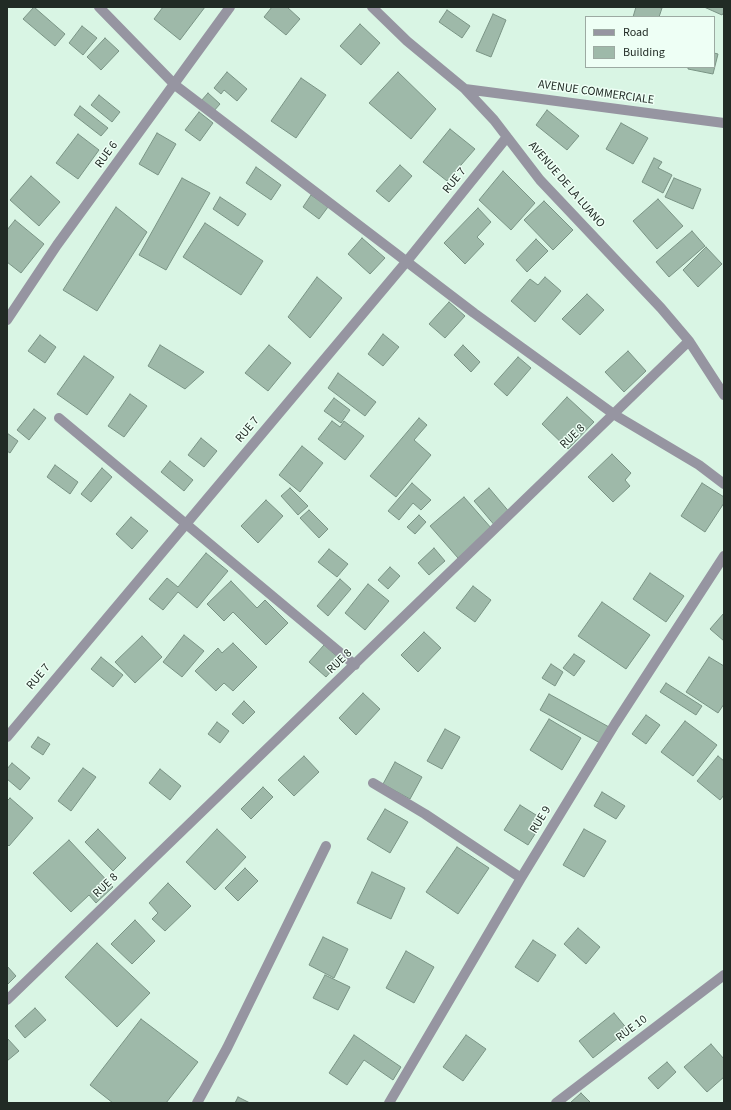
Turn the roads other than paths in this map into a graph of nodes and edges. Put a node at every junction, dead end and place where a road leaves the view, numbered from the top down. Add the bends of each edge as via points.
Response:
1 (99, 7) edge
2 (230, 7) edge
3 (372, 7) edge
4 (175, 85) junction
5 (464, 89) junction
6 (724, 123) edge
7 (507, 137) junction
8 (407, 261) junction
9 (7, 320) edge
10 (689, 341) junction
11 (724, 395) edge
12 (615, 415) junction
13 (59, 418) dead end
14 (724, 484) edge
15 (186, 524) junction
16 (724, 556) edge
17 (355, 665) junction
18 (7, 737) edge
19 (373, 783) dead end
20 (326, 846) dead end
21 (521, 878) junction
22 (724, 975) edge
23 (7, 1000) edge
24 (197, 1103) edge
25 (390, 1103) edge
26 (556, 1103) edge

1 - 4 street
2 - 4 street, RUE 6
3 - 5 street, AVENUE DE LA LUANO via 407,41
4 - 8 street
4 - 9 street, RUE 6 via 57,245
5 - 6 street, AVENUE COMMERCIALE
5 - 7 street, AVENUE DE LA LUANO
7 - 8 street, RUE 7
7 - 10 street, AVENUE DE LA LUANO via 540,180
8 - 12 street
8 - 15 street, RUE 7
10 - 11 street, AVENUE DE LA LUANO
10 - 12 street, RUE 8
12 - 14 street via 699,465
12 - 17 street, RUE 8
13 - 15 street
15 - 17 street
15 - 18 street, RUE 7
16 - 21 street, RUE 9 via 615,724
17 - 23 street, RUE 8
19 - 21 street via 425,814
20 - 24 street via 227,1048
21 - 25 street, RUE 9
22 - 26 street, RUE 10

